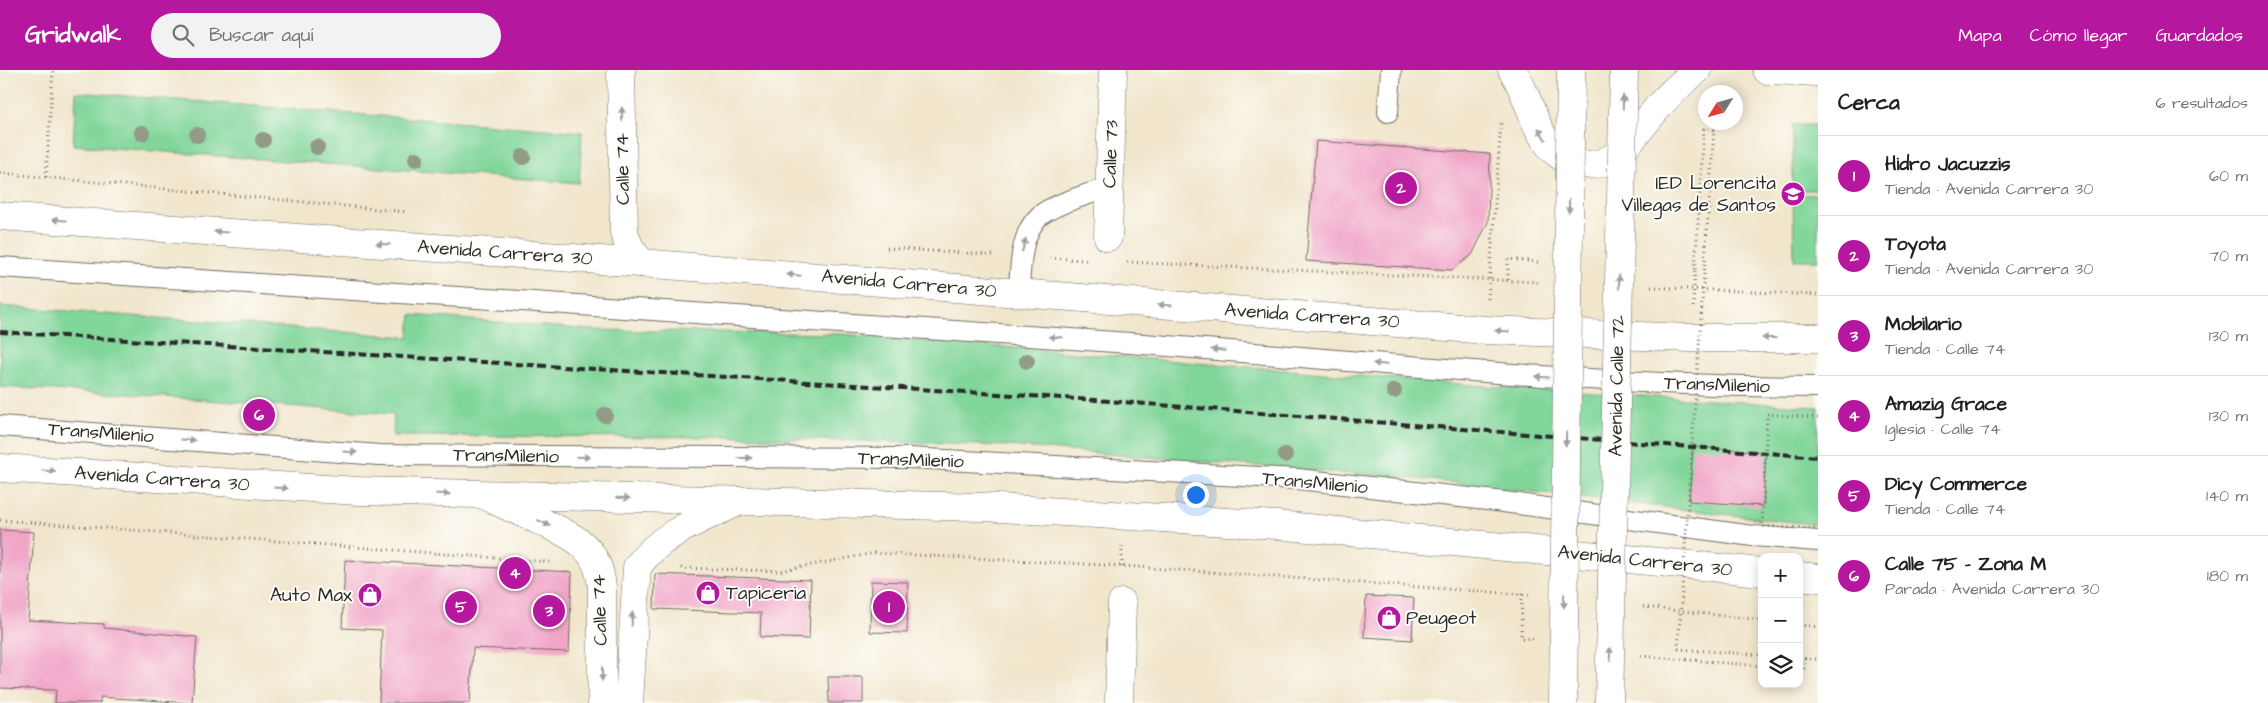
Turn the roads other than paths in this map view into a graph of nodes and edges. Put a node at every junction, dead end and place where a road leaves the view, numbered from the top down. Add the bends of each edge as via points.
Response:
1 (621, 70) edge
2 (1113, 70) edge
3 (1391, 70) edge
4 (1512, 70) edge
5 (1571, 70) edge
6 (1624, 70) edge
7 (1697, 70) edge
8 (1767, 70) edge
9 (1818, 72) edge
10 (1388, 112) dead end
11 (1110, 186) junction
12 (0, 216) edge
13 (1113, 249) road end
14 (641, 263) junction
15 (0, 267) edge
16 (1019, 293) junction
17 (1818, 338) edge
18 (1818, 387) edge
19 (0, 426) edge
20 (0, 468) edge
21 (484, 495) junction
22 (740, 501) junction
23 (1818, 541) edge
24 (1758, 572) edge
25 (1803, 576) edge
26 (1818, 578) edge
27 (1122, 602) road end
28 (602, 703) edge
29 (629, 703) edge
30 (1119, 703) edge
31 (1563, 703) edge
32 (1609, 703) edge

14 -> 1 main road, Calle 74 via 624,232
2 - 11 main road, Calle 73
3 - 10 lane
7 -> 4 main road via 1660,105 1615,156 1596,164 1577,164 1563,158 1549,145
5 -> 31 main road, bridge
32 -> 6 main road, Avenida Calle 72, bridge
8 - 9 main road
11 - 13 main road, Calle 73
16 -> 11 lane via 1021,256 1028,232 1044,212
14 -> 12 main road, Avenida Carrera 30
16 -> 14 main road, Avenida Carrera 30
18 -> 15 lane, TransMilenio via 1743,387 1531,377 1110,341
17 -> 16 main road, Avenida Carrera 30 via 1690,338 1486,330
19 -> 23 lane, TransMilenio via 379,454 909,458 1298,480 1496,501 1753,536
20 -> 21 main road, Avenida Carrera 30 via 252,486
21 -> 22 main road, Avenida Carrera 30
21 -> 28 main road, Calle 74 via 576,538 594,557 599,566 602,588
22 - 24 main road, Avenida Carrera 30 via 983,507 1277,525
29 -> 22 main road, Calle 74 via 637,566 668,536
25 - 26 main road
27 - 30 main road

